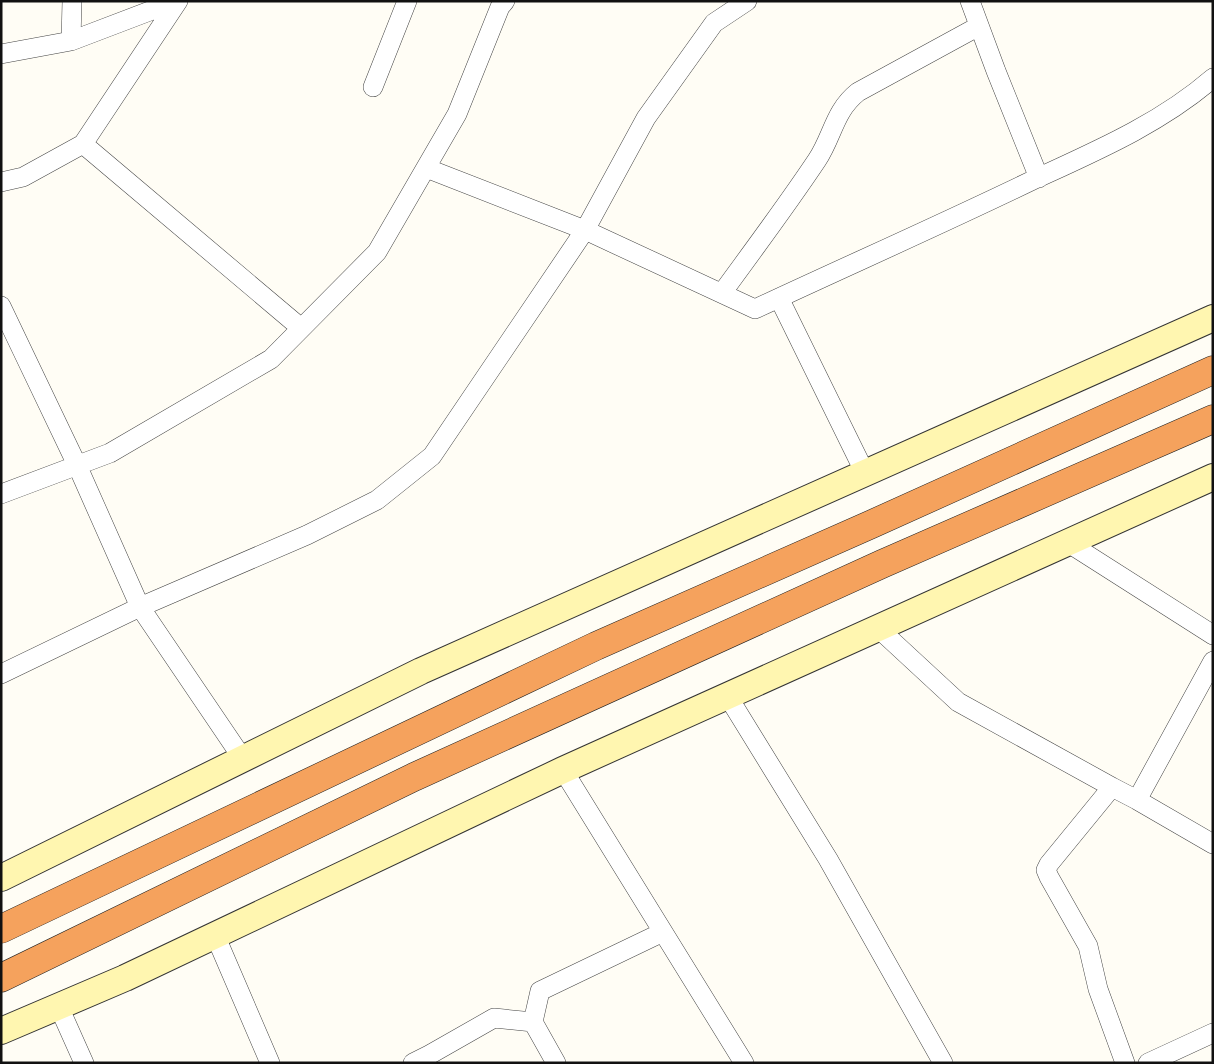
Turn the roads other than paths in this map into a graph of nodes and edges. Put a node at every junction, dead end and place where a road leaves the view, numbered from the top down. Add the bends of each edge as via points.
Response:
1 (72, 1) edge
2 (177, 1) edge
3 (407, 1) edge
4 (505, 1) edge
5 (747, 1) edge
6 (970, 1) edge
7 (979, 26) junction
8 (71, 41) junction
9 (1, 54) edge
10 (1213, 78) edge
11 (373, 87) dead end
12 (83, 144) junction
13 (426, 168) junction
14 (1038, 178) junction
15 (1, 182) edge
16 (585, 230) junction
17 (722, 293) junction
18 (779, 298) junction
19 (1, 306) edge
20 (1213, 318) edge
21 (301, 328) junction
22 (1213, 370) edge
23 (1213, 419) edge
24 (77, 465) junction
25 (865, 473) junction
26 (1213, 477) edge
27 (1, 494) edge
28 (1067, 542) junction
29 (140, 607) junction
30 (878, 628) junction
31 (1213, 635) edge
32 (1213, 661) edge
33 (1, 674) edge
34 (728, 695) junction
35 (243, 759) junction
36 (563, 770) junction
37 (1112, 788) junction
38 (1137, 800) junction
39 (1213, 844) edge
40 (1, 878) edge
41 (1, 930) edge
42 (663, 932) junction
43 (215, 935) junction
44 (1, 978) edge
45 (59, 1006) junction
46 (533, 1022) junction
47 (1, 1031) edge
48 (1213, 1033) edge
49 (84, 1063) edge
50 (270, 1063) edge
51 (413, 1063) edge
52 (556, 1063) edge
53 (744, 1063) edge
54 (943, 1063) edge
55 (1125, 1063) edge
56 (1148, 1063) edge

1 - 8 street
2 - 8 street
2 - 12 street
3 - 11 street
4 - 13 street via 457,114
5 - 16 street via 714,23 646,118
6 - 7 street
7 - 14 street
7 - 17 street via 850,98 843,106 819,158
8 - 9 street
10 - 14 street via 1169,112
12 - 15 street via 23,177
12 - 21 street
13 - 16 street
13 - 21 street via 377,252
14 - 18 street
16 - 17 street
16 - 29 street via 432,456 377,500 308,535
17 - 18 street via 755,309
18 - 25 street
19 - 24 street
20 - 25 street
21 - 24 street via 271,359 110,453
22 - 41 highway via 596,646
23 - 44 highway via 882,564 414,777
24 - 27 street
24 - 29 street
25 - 35 street via 421,671
26 - 28 street
28 - 30 street
28 - 31 street
29 - 33 street
29 - 35 street
30 - 34 street
30 - 37 street via 958,702
32 - 38 street
34 - 36 street
34 - 54 street via 828,859
35 - 40 street
36 - 42 street
36 - 43 street
37 - 38 street
37 - 55 street via 1046,870 1088,946 1098,989
38 - 39 street
42 - 46 street via 540,991
42 - 53 street
43 - 45 street
43 - 50 street
45 - 47 street
45 - 49 street
46 - 51 street via 494,1018
46 - 52 street
48 - 56 street

